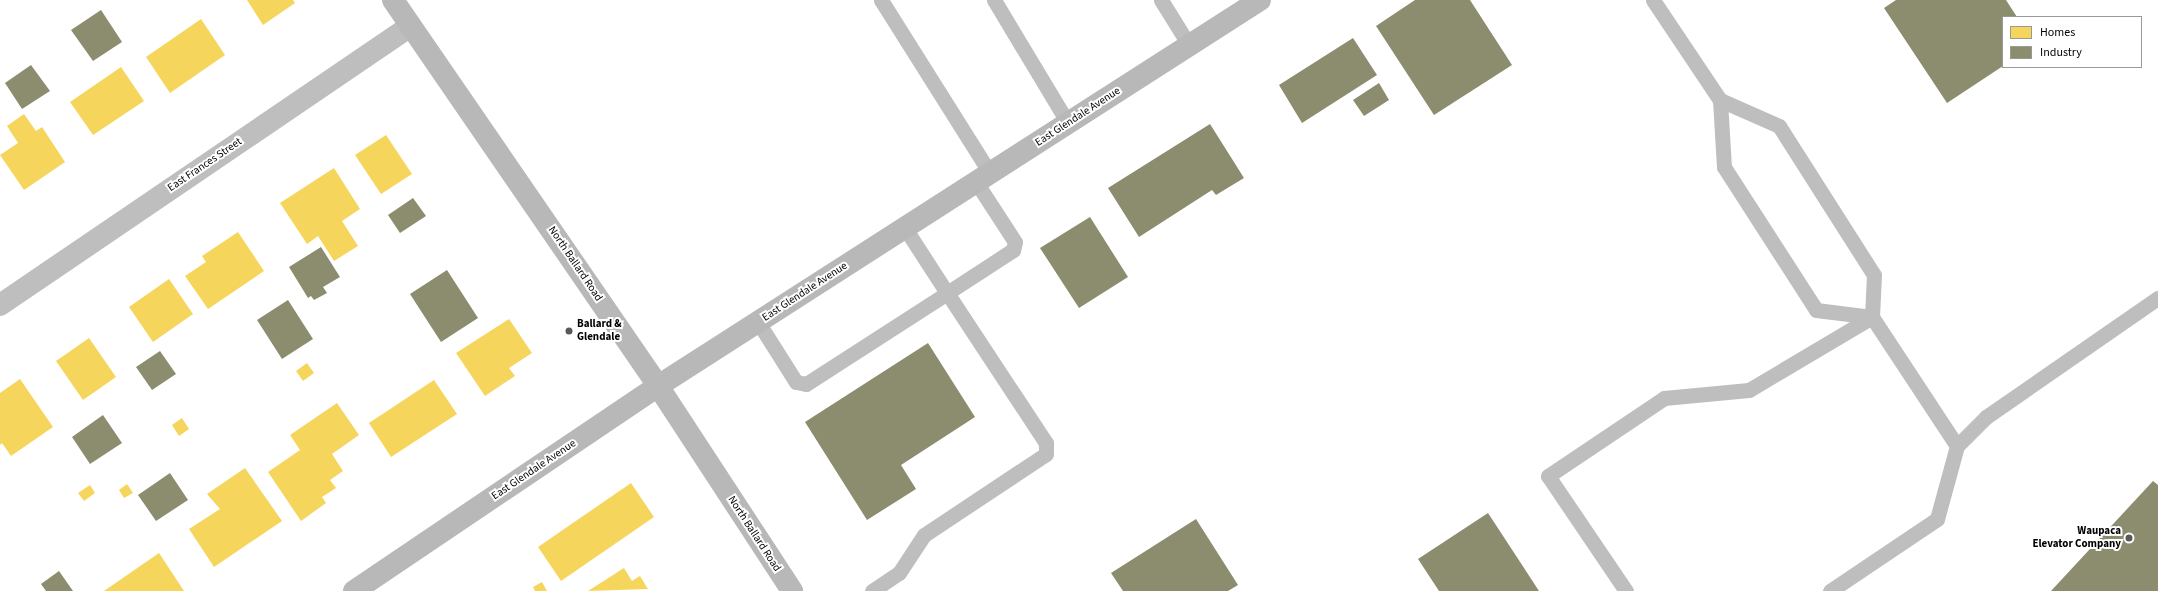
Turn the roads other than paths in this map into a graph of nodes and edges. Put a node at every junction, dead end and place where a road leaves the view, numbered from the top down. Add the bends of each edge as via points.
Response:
1 (392, 0) edge
2 (881, 0) edge
3 (994, 0) edge
4 (1161, 0) edge
5 (1260, 0) edge
6 (1654, 0) edge
7 (410, 26) junction
8 (1189, 45) junction
9 (1720, 100) junction
10 (1068, 123) junction
11 (983, 178) junction
12 (905, 228) junction
13 (947, 293) junction
14 (2158, 298) edge
15 (0, 305) edge
16 (1872, 317) junction
17 (758, 322) junction
18 (658, 386) junction
19 (1957, 446) junction
20 (354, 591) edge
21 (792, 591) edge
22 (872, 591) edge
23 (1626, 591) edge
24 (1830, 591) edge

1 - 7 street, North Ballard Road
2 - 11 lane
3 - 10 lane
4 - 8 lane
5 - 8 street, East Glendale Avenue
6 - 9 lane
7 - 15 street, East Frances Street
7 - 18 street, North Ballard Road
8 - 10 street, East Glendale Avenue
9 - 16 lane via 1779,126 1874,275
9 - 16 lane via 1724,167 1816,310
10 - 11 street, East Glendale Avenue
11 - 12 street, East Glendale Avenue
11 - 13 lane via 1015,242 1013,250
12 - 13 lane
12 - 17 street, East Glendale Avenue
13 - 17 lane via 806,384 796,382
13 - 22 lane via 1046,444 1046,454 924,535 899,573
14 - 19 lane via 1986,416
16 - 19 lane
16 - 23 lane via 1749,390 1664,398 1548,476
17 - 18 street, East Glendale Avenue
18 - 20 street, East Glendale Avenue
18 - 21 street, North Ballard Road
19 - 24 lane via 1937,519

